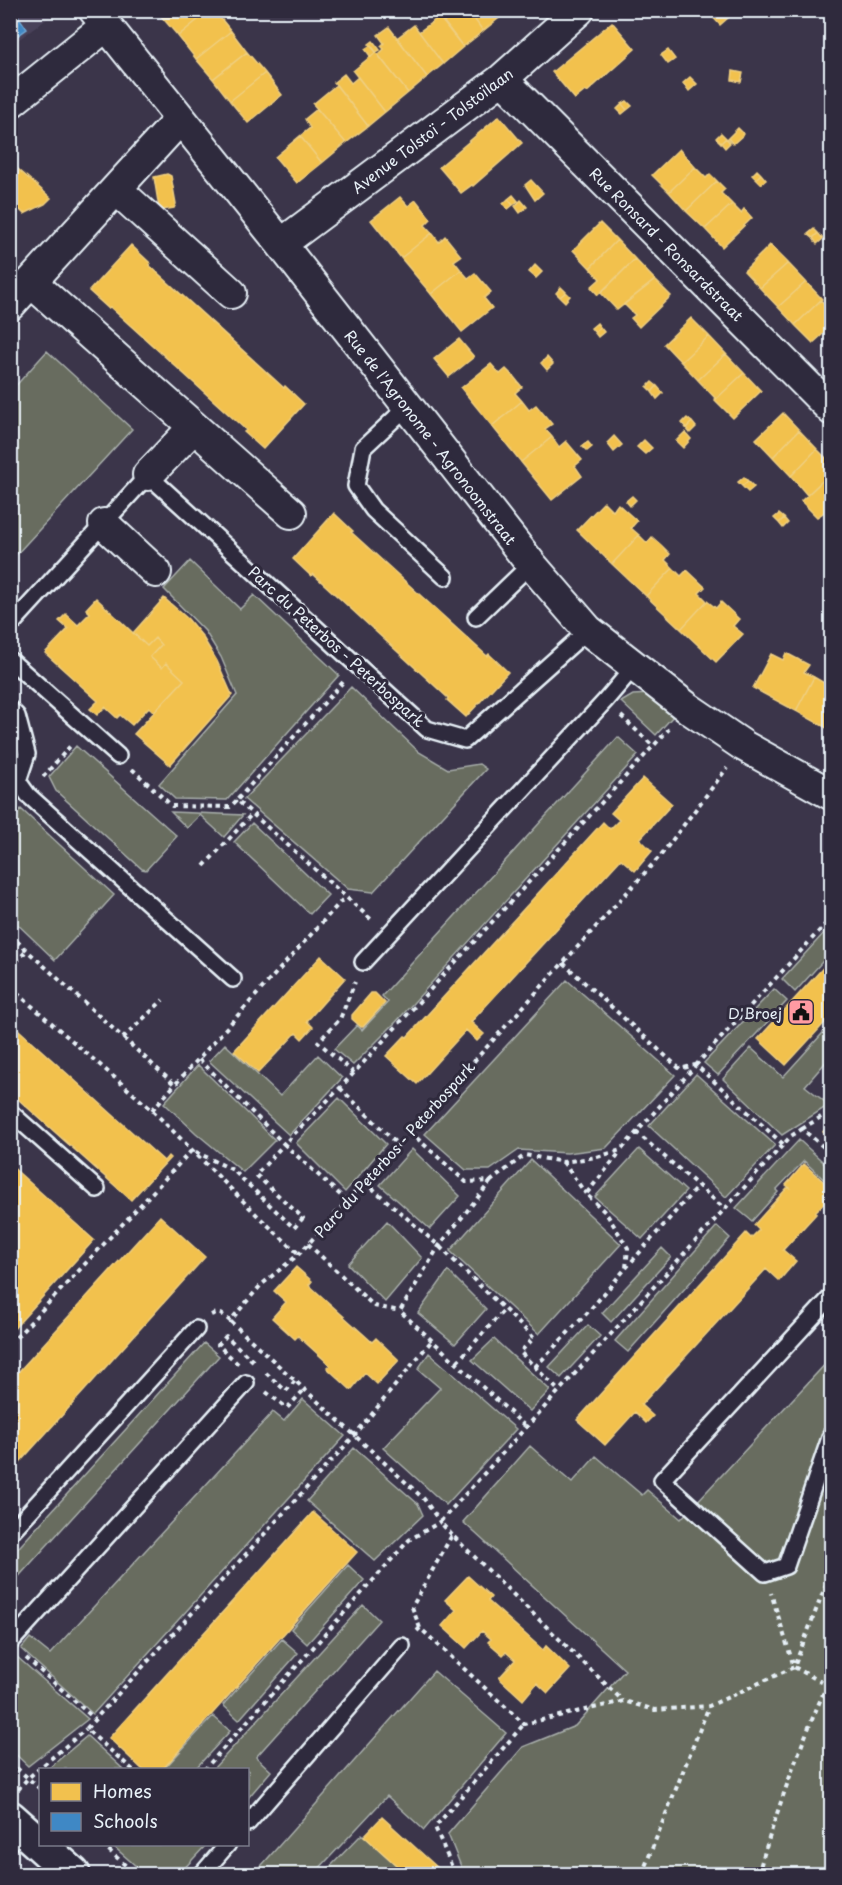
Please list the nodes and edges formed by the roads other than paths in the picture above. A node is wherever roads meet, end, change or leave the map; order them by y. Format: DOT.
graph roads {
  1 [pos="579,10"];
  2 [pos="100,18"];
  3 [pos="502,79"];
  4 [pos="10,104"];
  5 [pos="180,119"];
  6 [pos="116,189"];
  7 [pos="281,244"];
  8 [pos="31,282"];
  9 [pos="231,293"];
  10 [pos="10,305"];
  11 [pos="408,406"];
  12 [pos="831,410"];
  13 [pos="194,427"];
  14 [pos="148,475"];
  15 [pos="291,513"];
  16 [pos="104,524"];
  17 [pos="531,564"];
  18 [pos="156,572"];
  19 [pos="445,578"];
  20 [pos="476,617"];
  21 [pos="10,626"];
  22 [pos="588,630"];
  23 [pos="10,660"];
  24 [pos="633,667"];
  25 [pos="10,709"];
  26 [pos="118,756"];
  27 [pos="14,785"];
  28 [pos="831,795"];
  29 [pos="363,962"];
  30 [pos="233,979"];
  31 [pos="10,1112"];
  32 [pos="97,1190"];
  33 [pos="831,1296"];
  34 [pos="196,1329"];
  35 [pos="246,1383"];
  36 [pos="831,1432"];
  37 [pos="10,1533"];
  38 [pos="402,1646"];
  39 [pos="15,1647"];
  40 [pos="13,1805"];
  41 [pos="249,1822"];
  42 [pos="39,1835"];
  43 [pos="48,1846"];
  44 [pos="227,1846"];
  45 [pos="73,1875"];
  46 [pos="202,1875"];
  1 -- 3 [label="street, Avenue Tolstoï - Tolstoïlaan"];
  2 -- 4 [label="street"];
  2 -- 5 [label="street, Rue de l'Agronome - Agronoomstraat"];
  3 -- 7 [label="street, Avenue Tolstoï - Tolstoïlaan"];
  3 -- 12 [label="street, Rue Ronsard - Ronsardstraat"];
  5 -- 6 [label="street"];
  5 -- 7 [label="street, Rue de l'Agronome - Agronoomstraat"];
  6 -- 8 [label="street"];
  6 -- 9 [label="street"];
  7 -- 11 [label="street, Rue de l'Agronome - Agronoomstraat"];
  8 -- 10 [label="street"];
  8 -- 13 [label="street"];
  11 -- 17 [label="street, Rue de l'Agronome - Agronoomstraat"];
  11 -- 19 [label="lane"];
  13 -- 14 [label="street"];
  13 -- 15 [label="street"];
  14 -- 16 [label="lane"];
  14 -- 22 [label="lane, Parc du Peterbos - Peterbospark"];
  16 -- 18 [label="street"];
  16 -- 21 [label="lane"];
  17 -- 20 [label="lane"];
  17 -- 22 [label="street, Rue de l'Agronome - Agronoomstraat"];
  22 -- 24 [label="street, Rue de l'Agronome - Agronoomstraat"];
  23 -- 26 [label="lane"];
  24 -- 28 [label="street, Rue de l'Agronome - Agronoomstraat"];
  24 -- 29 [label="lane"];
  25 -- 27 [label="lane"];
  27 -- 30 [label="lane"];
  31 -- 32 [label="lane"];
  33 -- 36 [label="lane"];
  34 -- 37 [label="lane"];
  35 -- 39 [label="lane"];
  38 -- 41 [label="lane"];
  40 -- 42 [label="main road"];
  43 -- 45 [label="main road"];
  44 -- 46 [label="lane"];
}
